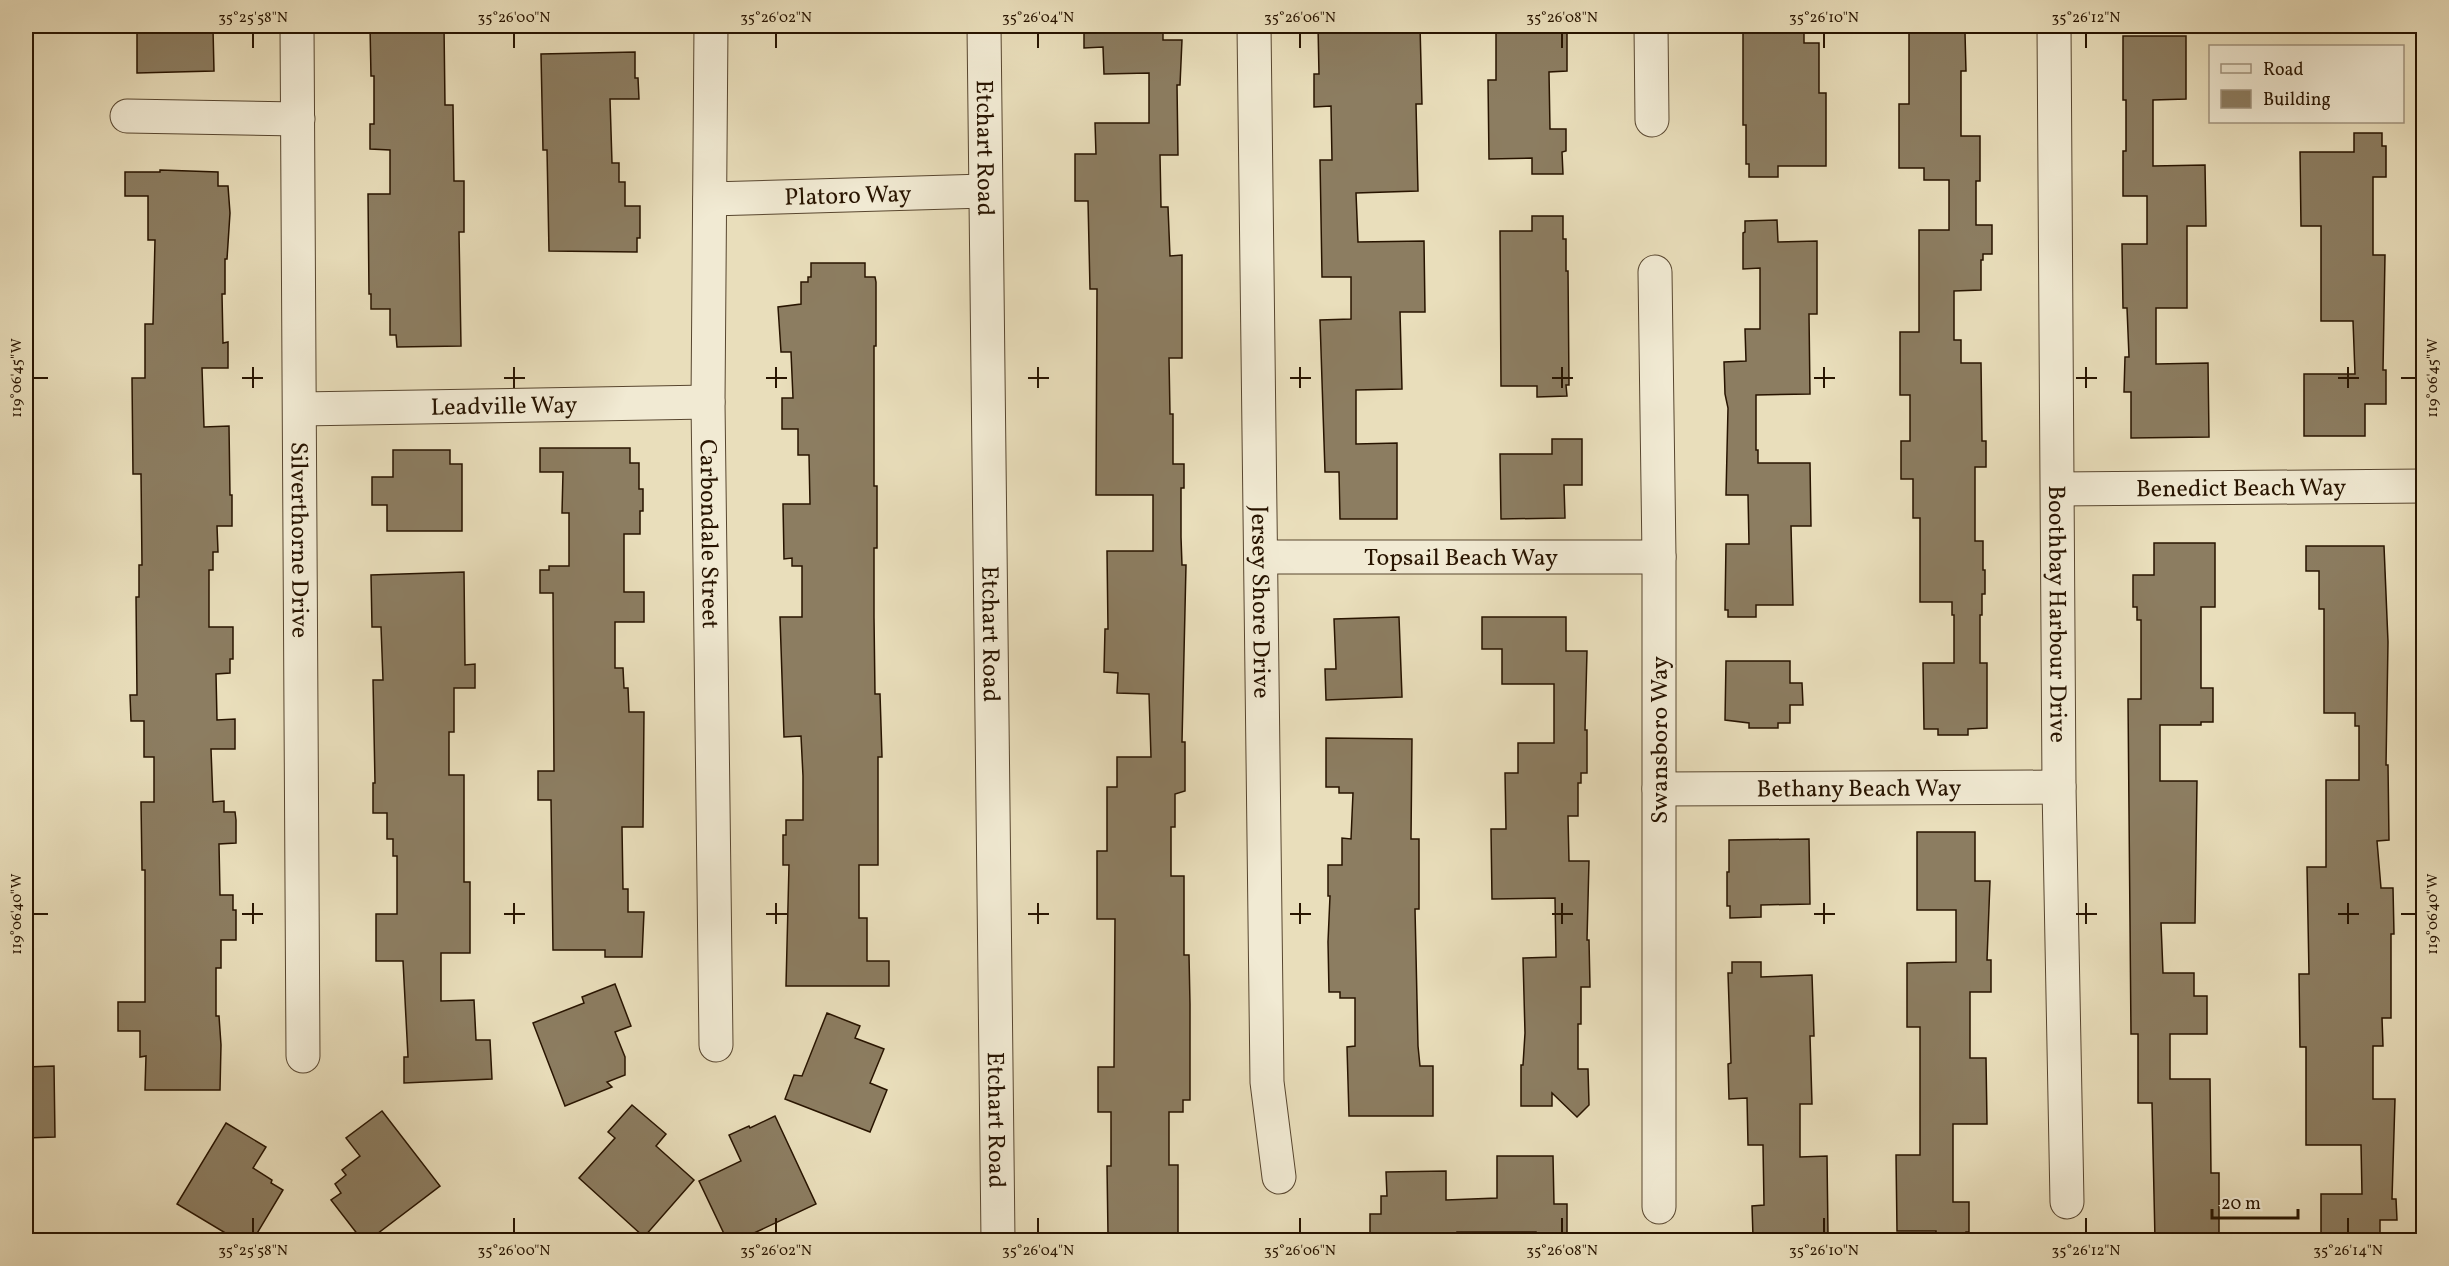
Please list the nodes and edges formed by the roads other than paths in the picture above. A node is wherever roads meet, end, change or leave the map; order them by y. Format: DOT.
graph roads {
  1 [pos="297,26"];
  2 [pos="711,26"];
  3 [pos="984,26"];
  4 [pos="1254,26"];
  5 [pos="1651,26"];
  6 [pos="2054,26"];
  7 [pos="127,117"];
  8 [pos="298,119"];
  9 [pos="1652,120"];
  10 [pos="985,191"];
  11 [pos="710,199"];
  12 [pos="1655,272"];
  13 [pos="708,402"];
  14 [pos="300,409"];
  15 [pos="2424,486"];
  16 [pos="2058,489"];
  17 [pos="1261,557"];
  18 [pos="1659,557"];
  19 [pos="2059,787"];
  20 [pos="1659,789"];
  21 [pos="716,1045"];
  22 [pos="303,1056"];
  23 [pos="1279,1177"];
  24 [pos="2067,1202"];
  25 [pos="1659,1207"];
  26 [pos="998,1240"];
  1 -- 8 [label="street, Silverthorne Drive"];
  2 -- 11 [label="street, Carbondale Street"];
  3 -- 10 [label="street, Etchart Road"];
  4 -- 17 [label="street, Jersey Shore Drive"];
  5 -- 9 [label="street"];
  6 -- 16 [label="street, Boothbay Harbour Drive"];
  7 -- 8 [label="street"];
  8 -- 14 [label="street, Silverthorne Drive"];
  10 -- 11 [label="street, Platoro Way"];
  10 -- 26 [label="street, Etchart Road"];
  11 -- 13 [label="street, Carbondale Street"];
  12 -- 18 [label="street, Swansboro Way"];
  13 -- 14 [label="street, Leadville Way"];
  13 -- 21 [label="street, Carbondale Street"];
  14 -- 22 [label="street, Silverthorne Drive"];
  15 -- 16 [label="street, Benedict Beach Way"];
  16 -- 19 [label="street, Boothbay Harbour Drive"];
  17 -- 18 [label="street, Topsail Beach Way"];
  17 -- 23 [label="street, Jersey Shore Drive"];
  18 -- 20 [label="street, Swansboro Way"];
  19 -- 20 [label="street, Bethany Beach Way"];
  19 -- 24 [label="street, Boothbay Harbour Drive"];
  20 -- 25 [label="street, Swansboro Way"];
}
